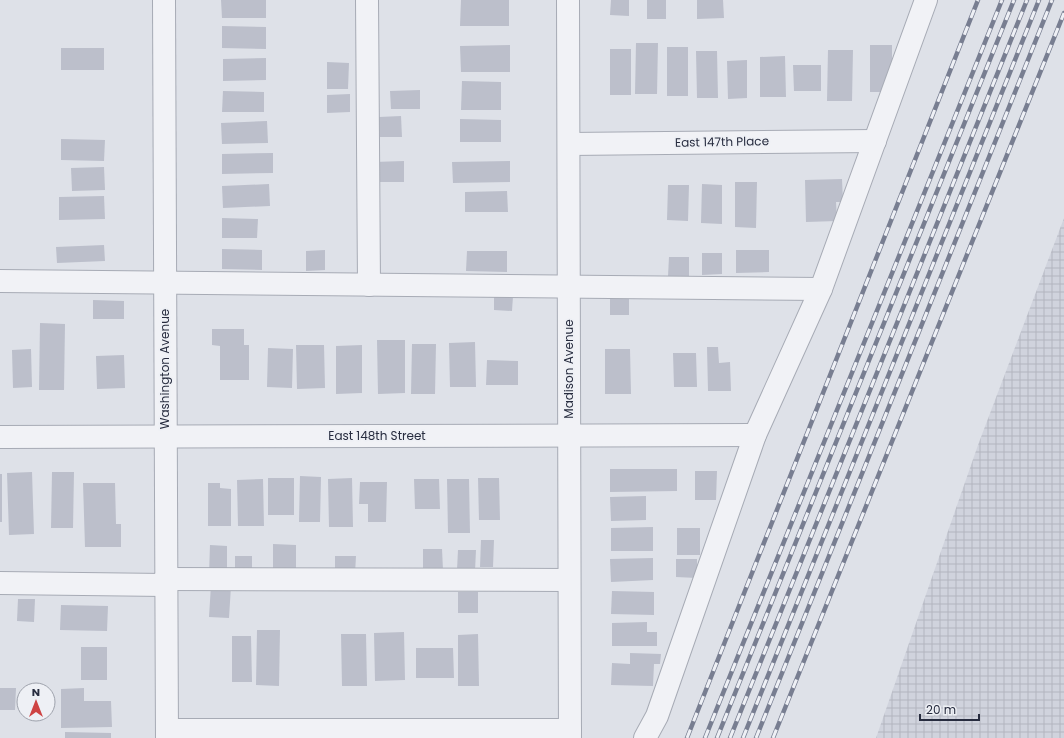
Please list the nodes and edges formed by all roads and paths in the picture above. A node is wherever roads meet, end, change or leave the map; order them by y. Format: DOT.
graph roads {
  1 [pos="164,0"];
  2 [pos="367,0"];
  3 [pos="568,0"];
  4 [pos="926,0"];
  5 [pos="875,141"];
  6 [pos="568,144"];
  7 [pos="0,281"];
  8 [pos="164,283"];
  9 [pos="369,285"];
  10 [pos="569,287"];
  11 [pos="821,289"];
  12 [pos="755,435"];
  13 [pos="165,436"];
  14 [pos="569,436"];
  15 [pos="0,437"];
  16 [pos="569,580"];
  17 [pos="165,582"];
  18 [pos="0,583"];
  19 [pos="167,734"];
  20 [pos="570,734"];
  21 [pos="645,738"];
  1 -- 8 [label="street, Washington Avenue"];
  2 -- 9 [label="street"];
  3 -- 6 [label="street, Madison Avenue"];
  4 -- 5 [label="street"];
  5 -- 6 [label="street, East 147th Place"];
  5 -- 11 [label="street"];
  6 -- 10 [label="street, Madison Avenue"];
  7 -- 8 [label="street"];
  8 -- 9 [label="street"];
  8 -- 13 [label="street, Washington Avenue"];
  9 -- 10 [label="street"];
  10 -- 11 [label="street"];
  10 -- 14 [label="street, Madison Avenue"];
  11 -- 12 [label="street"];
  12 -- 14 [label="street, East 148th Street"];
  12 -- 21 [label="street"];
  13 -- 14 [label="street, East 148th Street"];
  13 -- 15 [label="street, East 148th Street"];
  13 -- 17 [label="street, Washington Avenue"];
  14 -- 16 [label="street, Madison Avenue"];
  16 -- 17 [label="street"];
  16 -- 20 [label="street, Madison Avenue"];
  17 -- 18 [label="street"];
  17 -- 19 [label="street, Washington Avenue"];
  19 -- 20 [label="street"];
}
